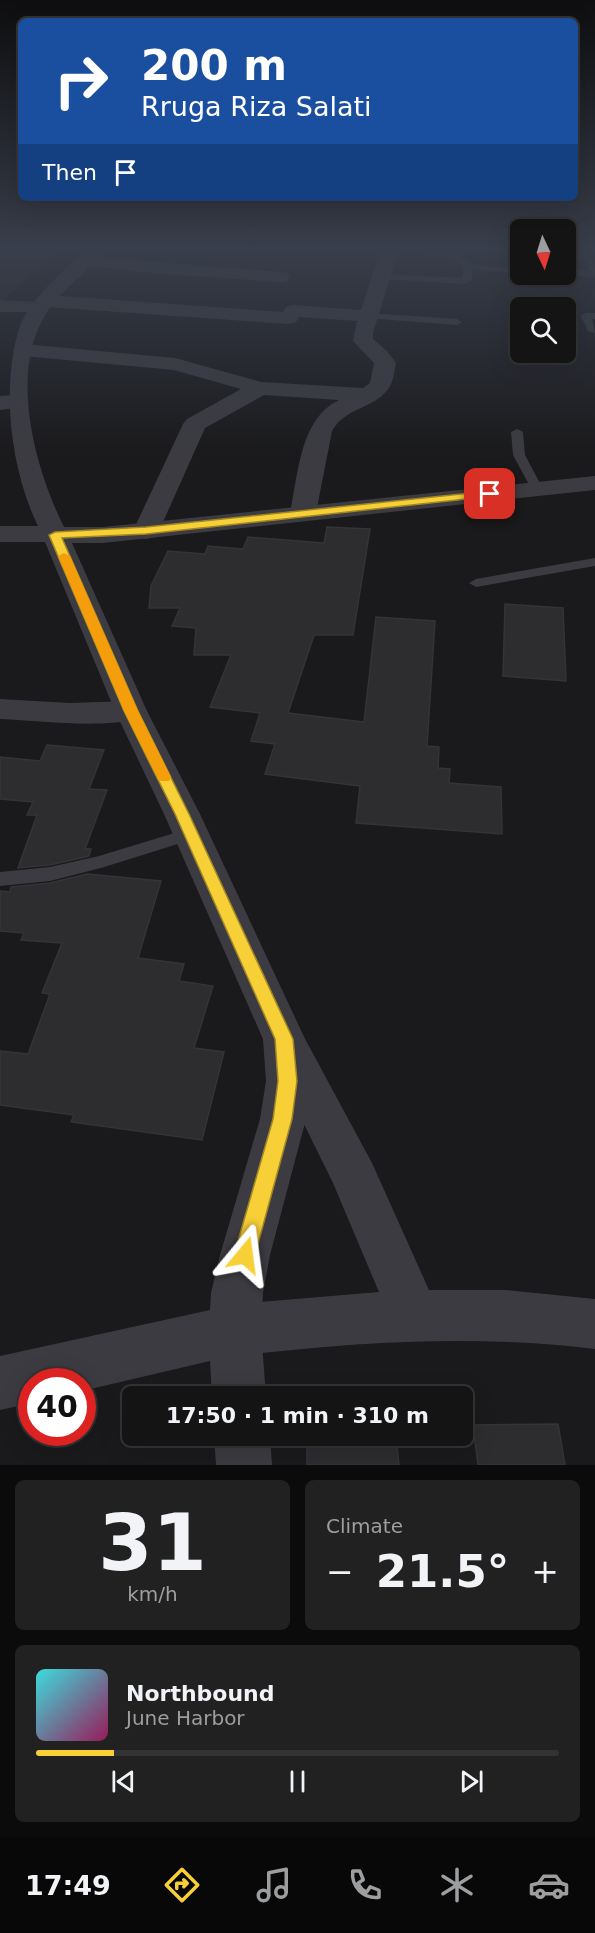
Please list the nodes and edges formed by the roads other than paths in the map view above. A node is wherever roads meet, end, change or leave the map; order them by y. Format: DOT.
graph roads {
  1 [pos="35,316"];
  2 [pos="259,316"];
  3 [pos="291,316"];
  4 [pos="368,316"];
  5 [pos="375,316"];
  6 [pos="586,316"];
  7 [pos="457,321"];
  8 [pos="595,330"];
  9 [pos="23,350"];
  10 [pos="260,388"];
  11 [pos="364,395"];
  12 [pos="8,403"];
  13 [pos="518,432"];
  14 [pos="595,483"];
  15 [pos="537,489"];
  16 [pos="303,513"];
  17 [pos="146,531"];
  18 [pos="0,534"];
  19 [pos="55,535"];
  20 [pos="595,562"];
  21 [pos="476,583"];
  22 [pos="0,709"];
  23 [pos="131,711"];
  24 [pos="191,834"];
  25 [pos="0,879"];
  26 [pos="284,1039"];
  27 [pos="415,1316"];
  28 [pos="595,1324"];
  29 [pos="235,1330"];
  30 [pos="0,1383"];
  31 [pos="238,1386"];
  32 [pos="243,1446"];
  33 [pos="244,1465"];
  1 -- 9 [label="street"];
  2 -- 3 [label="street"];
  4 -- 11 [label="street"];
  5 -- 7 [label="lane"];
  6 -- 8 [label="lane"];
  9 -- 10 [label="street"];
  9 -- 12 [label="street"];
  10 -- 11 [label="street"];
  10 -- 17 [label="street"];
  11 -- 16 [label="street"];
  12 -- 19 [label="street"];
  13 -- 15 [label="lane"];
  14 -- 15 [label="street"];
  15 -- 16 [label="street"];
  16 -- 17 [label="street"];
  17 -- 19 [label="street"];
  18 -- 19 [label="street"];
  19 -- 23 [label="street"];
  20 -- 21 [label="lane"];
  22 -- 23 [label="street"];
  23 -- 24 [label="street"];
  24 -- 25 [label="lane"];
  24 -- 26 [label="street"];
  26 -- 27 [label="street"];
  26 -- 29 [label="street"];
  27 -- 28 [label="street"];
  27 -- 29 [label="street"];
  29 -- 30 [label="street"];
  29 -- 31 [label="street"];
  32 -- 33 [label="street"];
}
